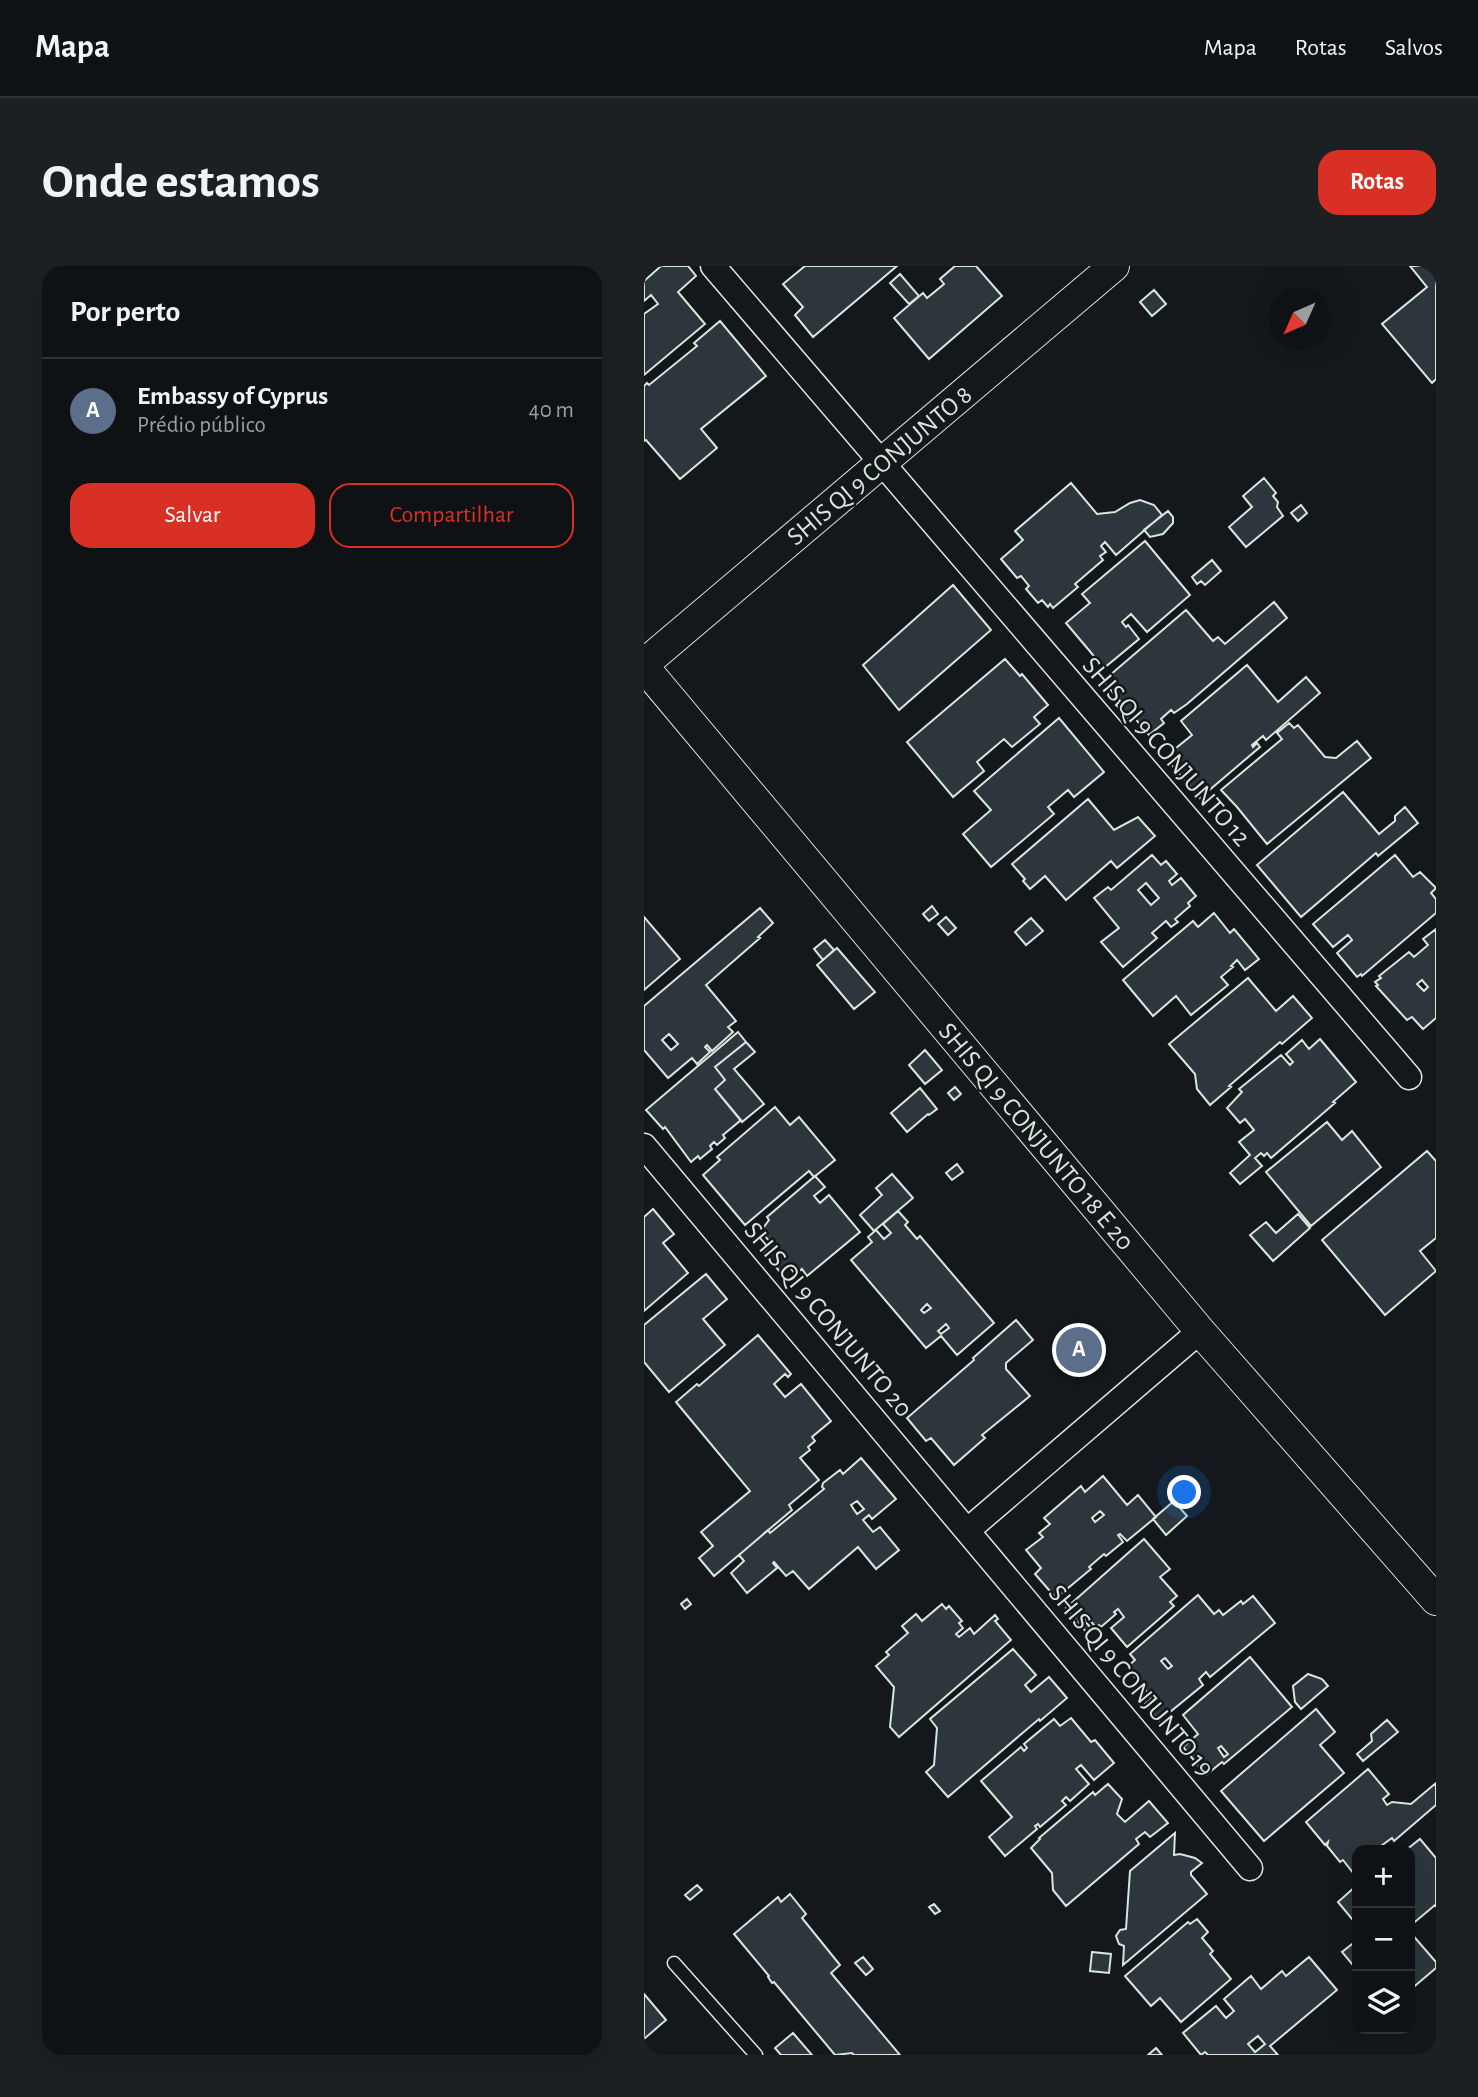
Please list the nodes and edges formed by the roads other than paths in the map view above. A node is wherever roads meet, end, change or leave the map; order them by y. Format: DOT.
graph roads {
  1 [pos="713,266"];
  2 [pos="1114,266"];
  3 [pos="881,463"];
  4 [pos="644,666"];
  5 [pos="1409,1077"];
  6 [pos="644,1146"];
  7 [pos="1200,1331"];
  8 [pos="968,1530"];
  9 [pos="1436,1600"];
  10 [pos="1250,1868"];
  11 [pos="674,1963"];
  12 [pos="756,2055"];
  1 -- 3 [label="street, SHIS QI 9 CONJUNTO 12"];
  2 -- 3 [label="street, SHIS QI 9 CONJUNTO 8"];
  3 -- 4 [label="street, SHIS QI 9 CONJUNTO 8"];
  3 -- 5 [label="street, SHIS QI 9 CONJUNTO 12"];
  4 -- 7 [label="street, SHIS QI 9 CONJUNTO 18 E 20"];
  6 -- 8 [label="street, SHIS QI 9 CONJUNTO 20"];
  7 -- 8 [label="street"];
  7 -- 9 [label="street, SHIS QI 9 CONJUNTO 18 E 20"];
  8 -- 10 [label="street, SHIS QI 9 CONJUNTO 19"];
  11 -- 12 [label="lane"];
}
